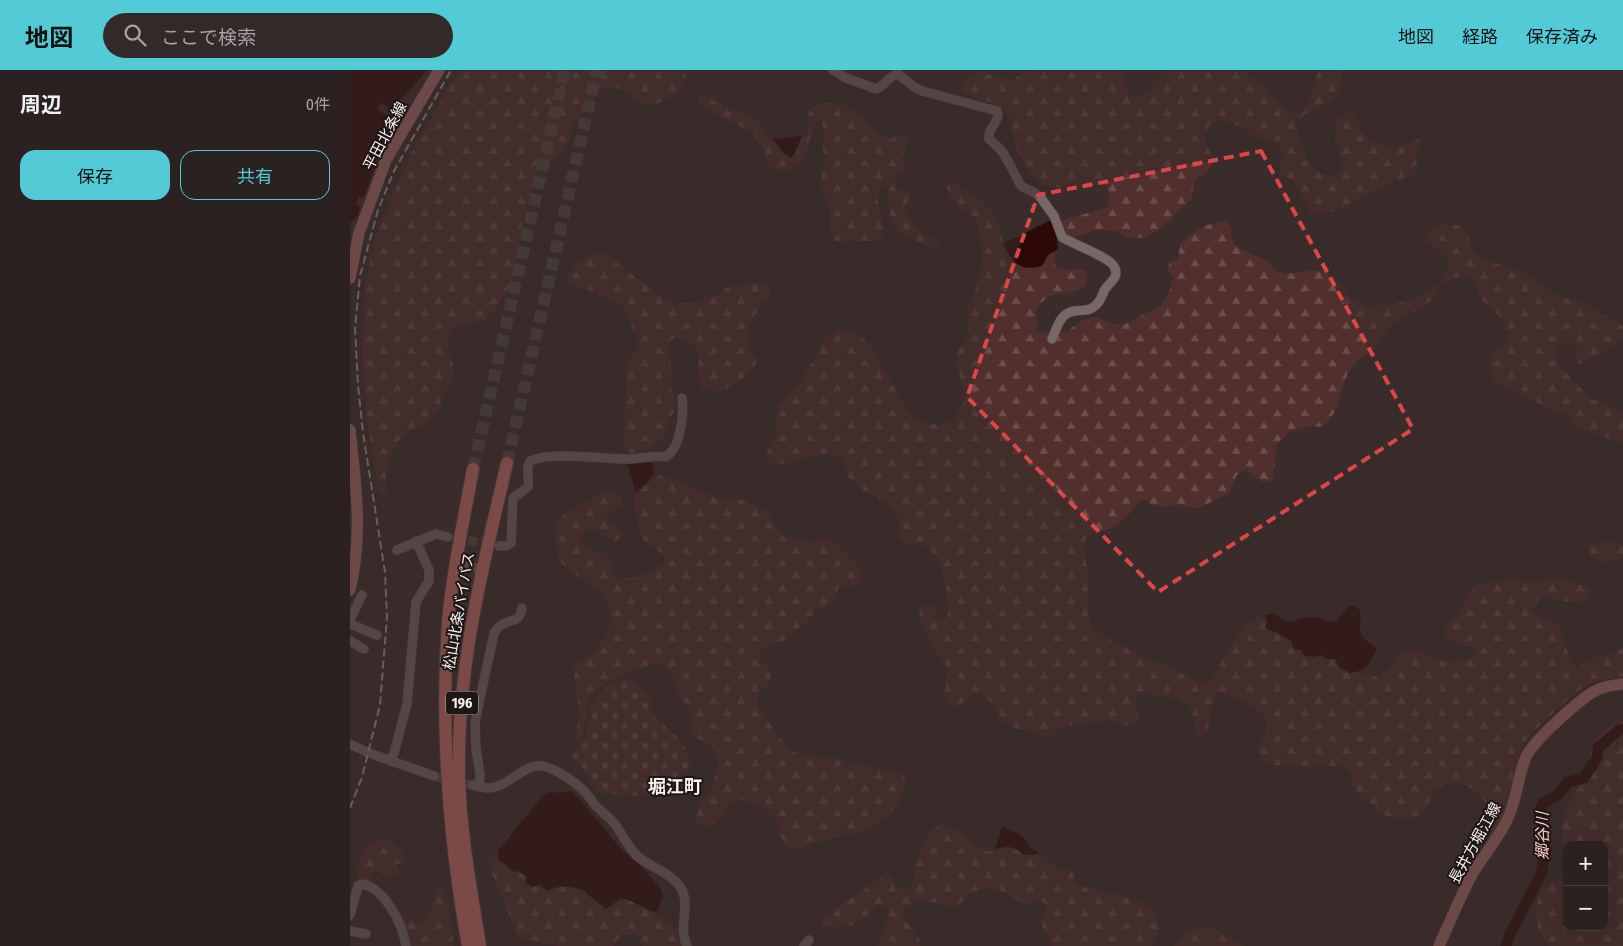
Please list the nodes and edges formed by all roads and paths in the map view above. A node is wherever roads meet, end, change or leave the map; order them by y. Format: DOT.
graph roads {
  1 [pos="439,70"];
  2 [pos="833,70"];
  3 [pos="350,278"];
  4 [pos="1052,339"];
  5 [pos="682,398"];
  6 [pos="350,430"];
  7 [pos="351,452"];
  8 [pos="507,463"];
  9 [pos="473,469"];
  10 [pos="353,481"];
  11 [pos="448,537"];
  12 [pos="416,541"];
  13 [pos="499,546"];
  14 [pos="397,550"];
  15 [pos="352,563"];
  16 [pos="456,565"];
  17 [pos="482,570"];
  18 [pos="350,590"];
  19 [pos="362,595"];
  20 [pos="522,608"];
  21 [pos="350,620"];
  22 [pos="350,624"];
  23 [pos="376,635"];
  24 [pos="350,641"];
  25 [pos="364,649"];
  26 [pos="1623,684"];
  27 [pos="351,748"];
  28 [pos="390,761"];
  29 [pos="434,776"];
  30 [pos="350,915"];
  31 [pos="350,931"];
  32 [pos="366,934"];
  33 [pos="406,946"];
  34 [pos="468,946"];
  35 [pos="480,946"];
  36 [pos="687,946"];
  37 [pos="1440,946"];
  1 -- 3 [label="main road, 平田北条線"];
  2 -- 4 [label="street"];
  5 -- 13 [label="street"];
  6 -- 7 [label="main road"];
  7 -- 10 [label="main road"];
  8 -- 17 [label="highway, 松山北条バイパス / 196"];
  9 -- 16 [label="highway, 松山北条バイパス / 196"];
  10 -- 15 [label="main road"];
  11 -- 12 [label="street"];
  12 -- 14 [label="street"];
  12 -- 28 [label="street"];
  15 -- 18 [label="main road"];
  16 -- 17 [label="street"];
  16 -- 34 [label="highway, 松山北条バイパス / 196"];
  17 -- 35 [label="highway, 松山北条バイパス / 196"];
  19 -- 21 [label="street"];
  20 -- 36 [label="street"];
  22 -- 23 [label="street"];
  24 -- 25 [label="street"];
  26 -- 37 [label="main road, 長井方堀江線"];
  27 -- 28 [label="street"];
  28 -- 29 [label="street"];
  30 -- 33 [label="street"];
  31 -- 32 [label="street"];
}
